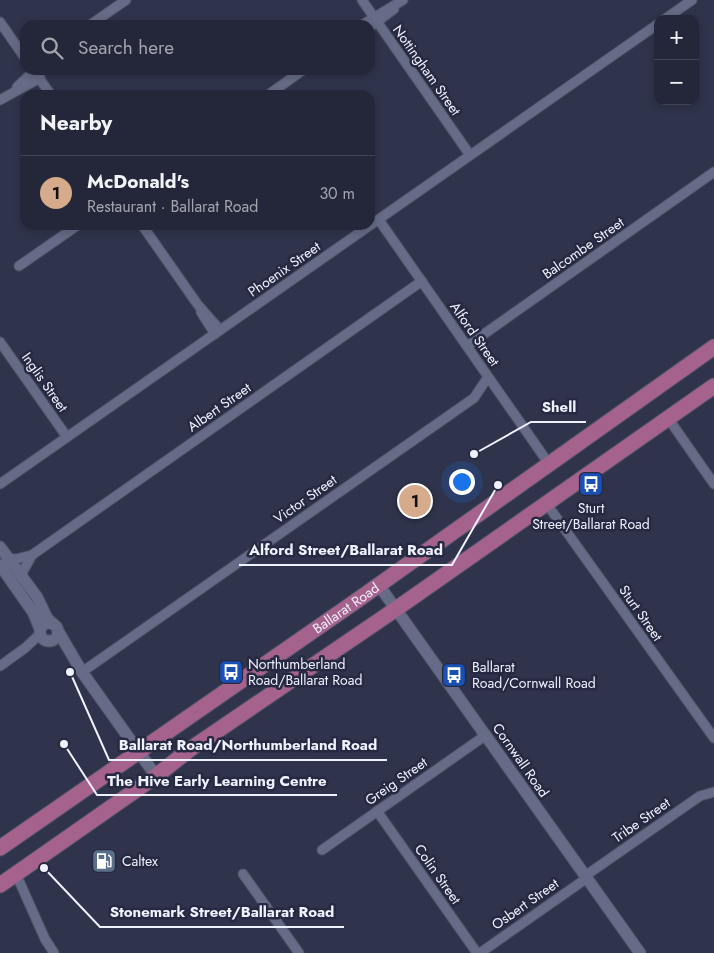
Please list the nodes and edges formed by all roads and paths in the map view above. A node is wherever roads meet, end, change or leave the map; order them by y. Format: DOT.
graph roads {
  1 [pos="126,0"];
  2 [pos="362,0"];
  3 [pos="403,0"];
  4 [pos="692,0"];
  5 [pos="671,15"];
  6 [pos="97,20"];
  7 [pos="372,20"];
  8 [pos="375,21"];
  9 [pos="0,22"];
  10 [pos="375,25"];
  11 [pos="654,27"];
  12 [pos="20,51"];
  13 [pos="32,75"];
  14 [pos="38,75"];
  15 [pos="296,75"];
  16 [pos="48,90"];
  17 [pos="275,90"];
  18 [pos="0,100"];
  19 [pos="470,155"];
  20 [pos="714,172"];
  21 [pos="379,220"];
  22 [pos="375,223"];
  23 [pos="71,230"];
  24 [pos="146,230"];
  25 [pos="365,230"];
  26 [pos="19,266"];
  27 [pos="422,282"];
  28 [pos="217,332"];
  29 [pos="0,342"];
  30 [pos="467,346"];
  31 [pos="714,347"];
  32 [pos="488,377"];
  33 [pos="714,386"];
  34 [pos="668,418"];
  35 [pos="67,437"];
  36 [pos="549,464"];
  37 [pos="0,484"];
  38 [pos="714,484"];
  39 [pos="546,503"];
  40 [pos="0,547"];
  41 [pos="32,555"];
  42 [pos="4,561"];
  43 [pos="21,575"];
  44 [pos="378,584"];
  45 [pos="396,609"];
  46 [pos="56,627"];
  47 [pos="42,636"];
  48 [pos="0,666"];
  49 [pos="82,672"];
  50 [pos="486,736"];
  51 [pos="714,738"];
  52 [pos="139,752"];
  53 [pos="156,776"];
  54 [pos="714,792"];
  55 [pos="377,811"];
  56 [pos="0,848"];
  57 [pos="322,850"];
  58 [pos="16,874"];
  59 [pos="243,874"];
  60 [pos="586,877"];
  61 [pos="0,885"];
  62 [pos="54,953"];
  63 [pos="299,953"];
  64 [pos="479,953"];
  65 [pos="640,953"];
  1 -- 6 [label="street"];
  2 -- 7 [label="street, Nottingham Street"];
  3 -- 8 [label="street"];
  4 -- 5 [label="street"];
  9 -- 12 [label="street"];
  10 -- 19 [label="street, Nottingham Street"];
  11 -- 19 [label="street, Phoenix Street"];
  13 -- 18 [label="street"];
  14 -- 16 [label="street"];
  15 -- 17 [label="street"];
  19 -- 21 [label="street, Phoenix Street"];
  20 -- 30 [label="street, Balcombe Street"];
  21 -- 22 [label="street, Phoenix Street"];
  21 -- 27 [label="street, Alford Street"];
  23 -- 26 [label="street"];
  24 -- 28 [label="street"];
  25 -- 28 [label="street, Phoenix Street"];
  27 -- 30 [label="street, Alford Street"];
  27 -- 41 [label="street, Albert Street"];
  28 -- 35 [label="street, Phoenix Street"];
  29 -- 35 [label="street, Inglis Street"];
  30 -- 32 [label="street, Alford Street"];
  31 -- 36 [label="highway, Ballarat Road"];
  32 -- 36 [label="street, Alford Street"];
  32 -- 49 [label="street, Victor Street"];
  33 -- 34 [label="highway"];
  34 -- 38 [label="street"];
  34 -- 39 [label="highway"];
  35 -- 37 [label="street, Phoenix Street"];
  36 -- 44 [label="highway, Ballarat Road"];
  39 -- 45 [label="highway"];
  39 -- 51 [label="street, Sturt Street"];
  40 -- 42 [label="street"];
  41 -- 42 [label="street, Albert Street"];
  41 -- 43 [label="street, Albert Street"];
  42 -- 43 [label="street"];
  42 -- 47 [label="street"];
  43 -- 46 [label="street"];
  44 -- 45 [label="street, Cornwall Road"];
  44 -- 52 [label="highway, Ballarat Road"];
  45 -- 50 [label="street, Cornwall Road"];
  45 -- 53 [label="highway"];
  46 -- 47 [label="street"];
  46 -- 47 [label="street"];
  46 -- 49 [label="street"];
  47 -- 48 [label="street"];
  47 -- 49 [label="street"];
  49 -- 52 [label="street"];
  50 -- 55 [label="street, Greig Street"];
  50 -- 60 [label="street, Cornwall Road"];
  52 -- 53 [label="street"];
  52 -- 56 [label="highway, Ballarat Road"];
  53 -- 58 [label="highway"];
  54 -- 60 [label="street, Tribe Street"];
  55 -- 57 [label="street, Greig Street"];
  55 -- 64 [label="street, Colin Street"];
  58 -- 61 [label="highway"];
  58 -- 62 [label="street"];
  59 -- 63 [label="street"];
  60 -- 64 [label="street, Osbert Street"];
  60 -- 65 [label="street, Cornwall Road"];
}
